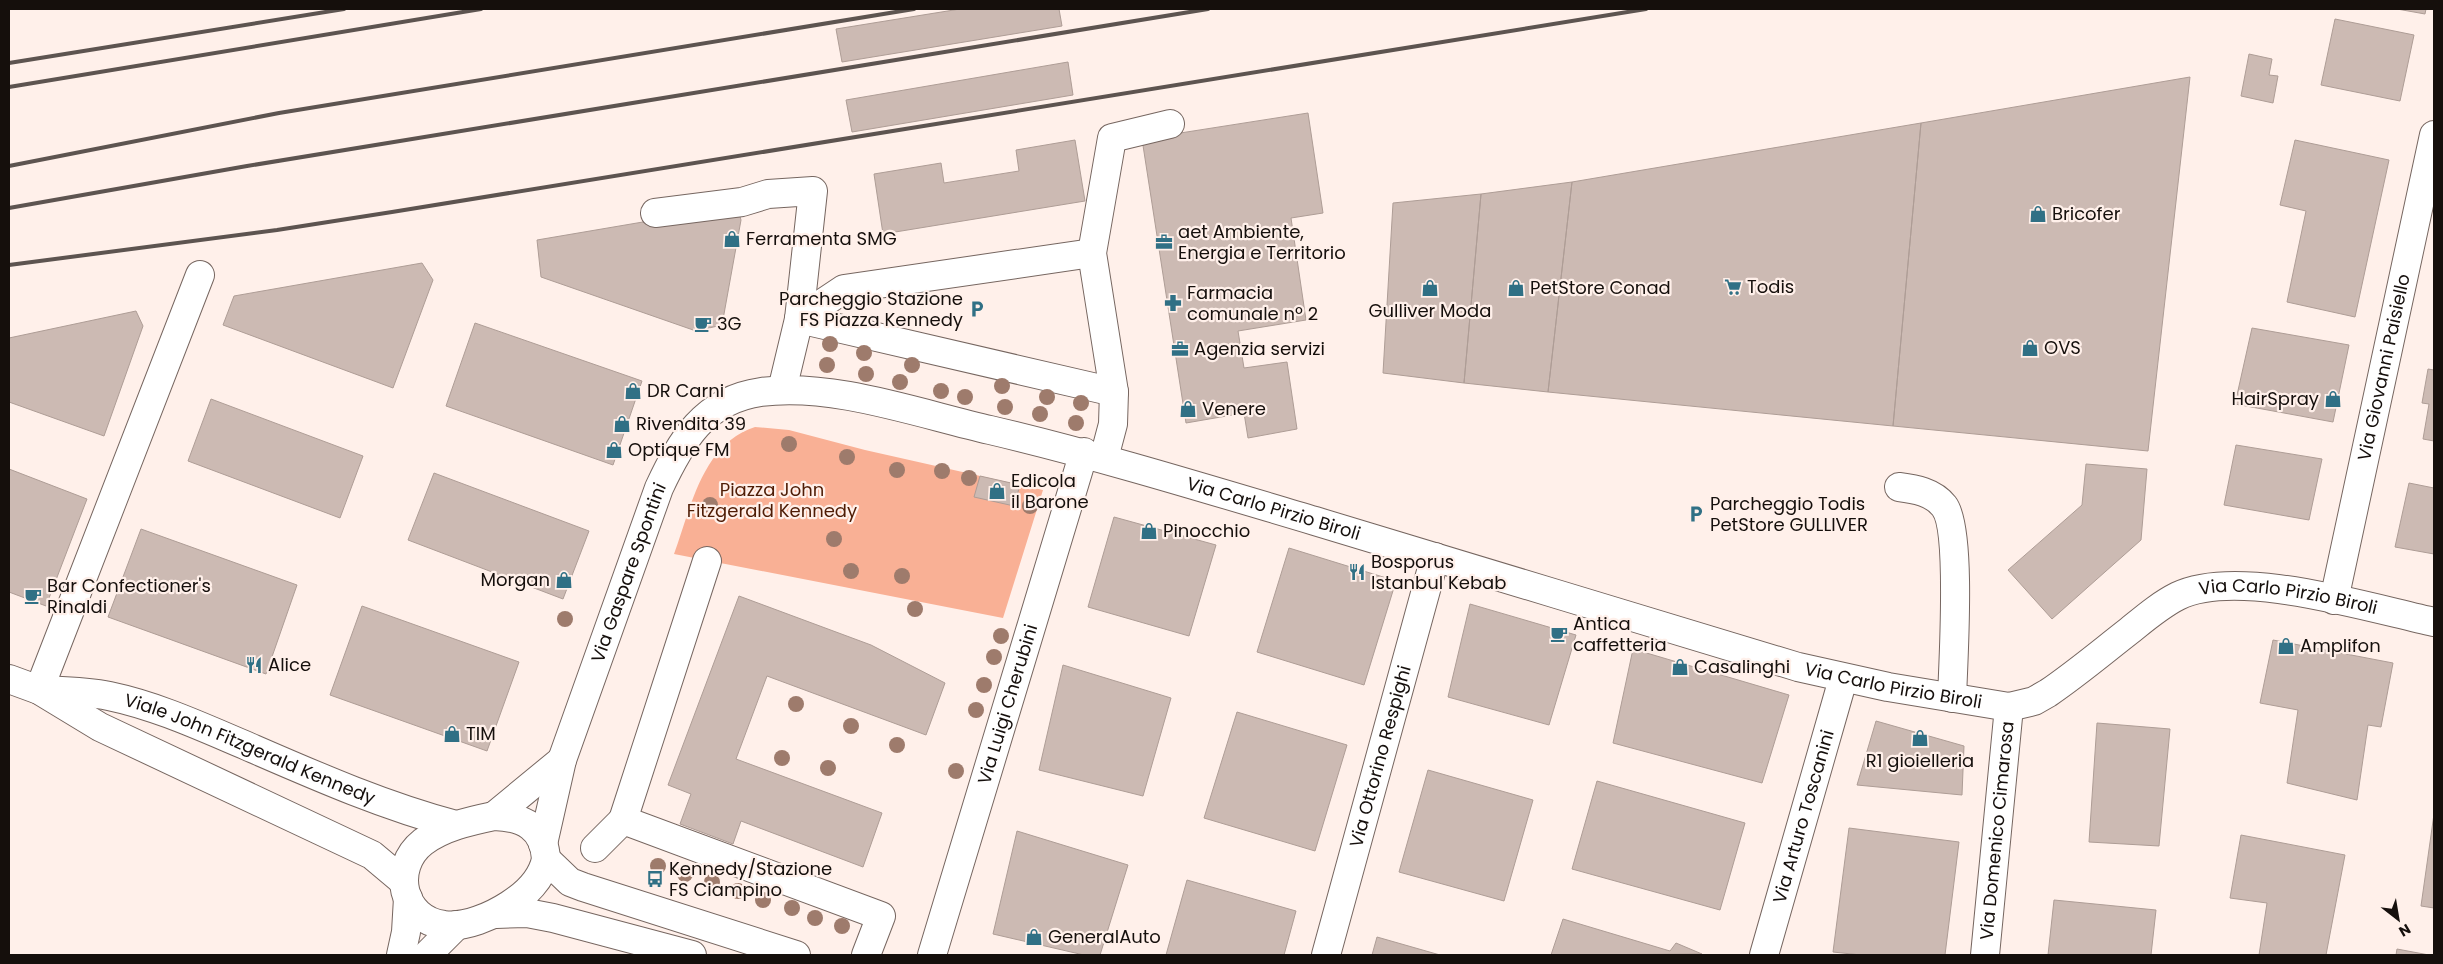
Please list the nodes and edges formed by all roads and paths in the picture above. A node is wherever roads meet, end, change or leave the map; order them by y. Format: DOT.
graph roads {
  1 [pos="1170,124"];
  2 [pos="2434,135"];
  3 [pos="655,213"];
  4 [pos="1092,253"];
  5 [pos="200,274"];
  6 [pos="799,319"];
  7 [pos="782,390"];
  8 [pos="1114,392"];
  9 [pos="1094,455"];
  10 [pos="1899,487"];
  11 [pos="1435,557"];
  12 [pos="707,560"];
  13 [pos="2334,600"];
  14 [pos="2434,622"];
  15 [pos="9,679"];
  16 [pos="1843,679"];
  17 [pos="39,690"];
  18 [pos="1952,698"];
  19 [pos="2009,707"];
  20 [pos="562,760"];
  21 [pos="494,816"];
  22 [pos="623,820"];
  23 [pos="456,825"];
  24 [pos="595,848"];
  25 [pos="545,851"];
  26 [pos="405,890"];
  27 [pos="496,914"];
  28 [pos="457,925"];
  29 [pos="697,925"];
  30 [pos="687,954"];
  31 [pos="401,955"];
  32 [pos="427,955"];
  33 [pos="796,955"];
  34 [pos="866,955"];
  35 [pos="932,955"];
  36 [pos="1326,955"];
  37 [pos="1764,955"];
  38 [pos="1985,955"];
  1 -- 4 [label="street"];
  2 -- 13 [label="street, Via Giovanni Paisiello"];
  3 -- 6 [label="street"];
  4 -- 6 [label="street"];
  4 -- 8 [label="street"];
  5 -- 17 [label="street"];
  6 -- 7 [label="street"];
  6 -- 8 [label="street"];
  7 -- 9 [label="street"];
  7 -- 20 [label="street, Via Gaspare Spontini"];
  8 -- 9 [label="street"];
  9 -- 11 [label="street, Via Carlo Pirzio Biroli"];
  9 -- 35 [label="street, Via Luigi Cherubini"];
  10 -- 18 [label="street"];
  11 -- 16 [label="street, Via Carlo Pirzio Biroli"];
  11 -- 36 [label="street, Via Ottorino Respighi"];
  12 -- 22 [label="street"];
  13 -- 14 [label="street, Via Carlo Pirzio Biroli"];
  13 -- 19 [label="street, Via Carlo Pirzio Biroli"];
  15 -- 17 [label="street, Viale John Fitzgerald Kennedy"];
  16 -- 18 [label="street, Via Carlo Pirzio Biroli"];
  16 -- 37 [label="street, Via Arturo Toscanini"];
  17 -- 23 [label="street, Viale John Fitzgerald Kennedy"];
  17 -- 26 [label="street, Viale John Fitzgerald Kennedy"];
  18 -- 19 [label="street, Via Carlo Pirzio Biroli"];
  19 -- 38 [label="street, Via Domenico Cimarosa"];
  20 -- 21 [label="street"];
  20 -- 25 [label="street, Via Gaspare Spontini"];
  21 -- 23 [label="street"];
  21 -- 25 [label="street"];
  22 -- 24 [label="street"];
  22 -- 34 [label="street"];
  23 -- 26 [label="street"];
  25 -- 27 [label="street"];
  25 -- 29 [label="street"];
  26 -- 28 [label="street"];
  26 -- 31 [label="street"];
  27 -- 28 [label="street"];
  27 -- 30 [label="street"];
  28 -- 32 [label="street"];
  29 -- 30 [label="street"];
  29 -- 33 [label="street"];
}
